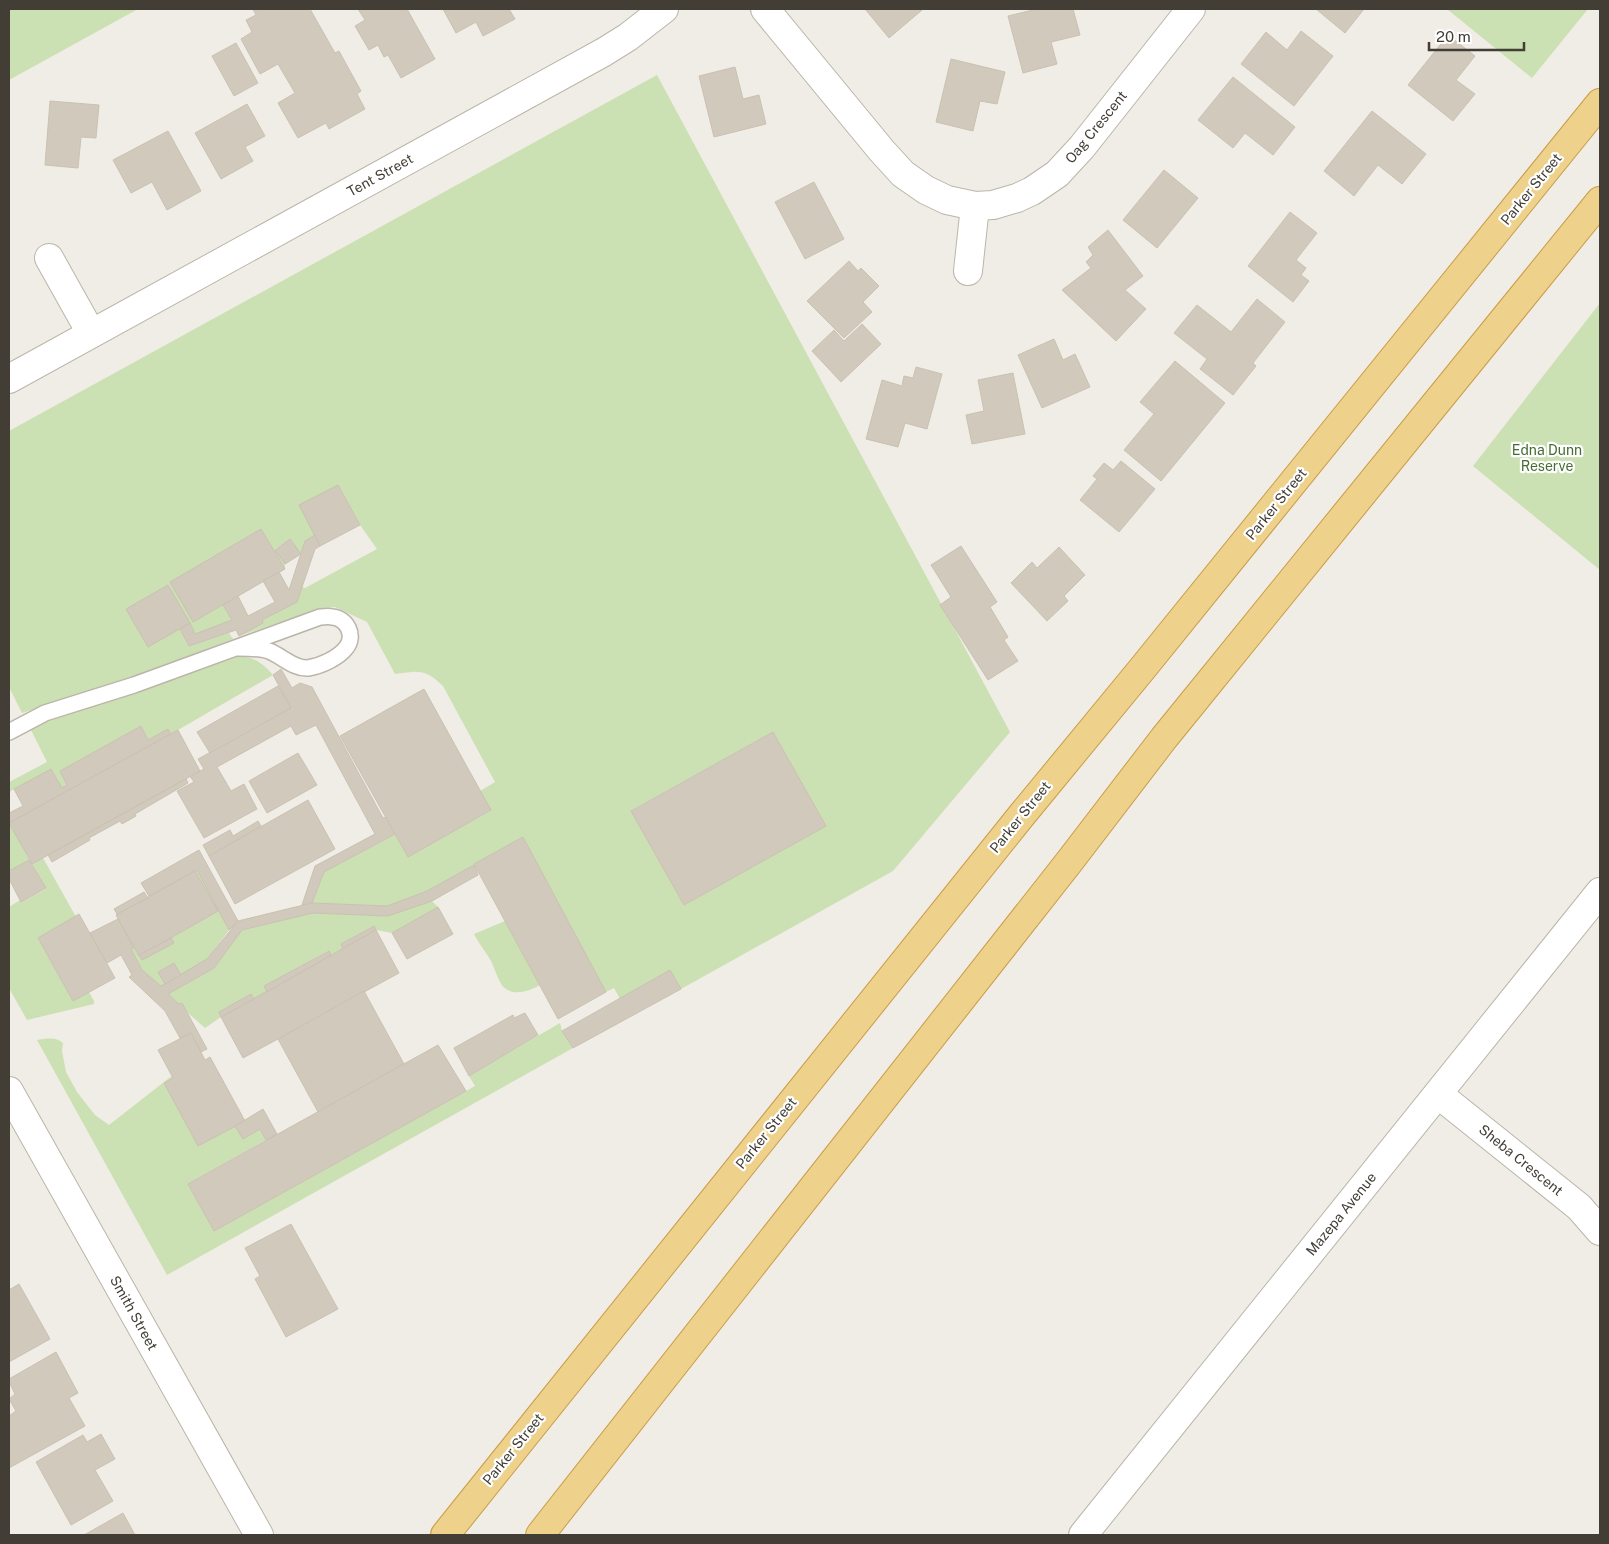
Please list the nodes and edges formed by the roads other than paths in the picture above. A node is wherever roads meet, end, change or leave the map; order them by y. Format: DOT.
graph roads {
  1 [pos="664,9"];
  2 [pos="765,9"];
  3 [pos="1191,9"];
  4 [pos="1600,103"];
  5 [pos="1600,201"];
  6 [pos="974,206"];
  7 [pos="49,258"];
  8 [pos="968,271"];
  9 [pos="91,334"];
  10 [pos="9,379"];
  11 [pos="238,648"];
  12 [pos="9,732"];
  13 [pos="1600,892"];
  14 [pos="9,1091"];
  15 [pos="1438,1094"];
  16 [pos="1600,1231"];
  17 [pos="259,1535"];
  18 [pos="445,1535"];
  19 [pos="540,1535"];
  20 [pos="1083,1535"];
  1 -- 9 [label="street, Tent Street"];
  2 -- 6 [label="street, Oag Crescent"];
  3 -- 6 [label="street, Oag Crescent"];
  4 -- 18 [label="highway, Parker Street"];
  5 -- 19 [label="highway"];
  6 -- 8 [label="street"];
  7 -- 9 [label="street"];
  9 -- 10 [label="street, Tent Street"];
  11 -- 11 [label="lane"];
  11 -- 12 [label="lane"];
  13 -- 15 [label="street, Mazepa Avenue"];
  14 -- 17 [label="street, Smith Street"];
  15 -- 16 [label="street, Sheba Crescent"];
  15 -- 20 [label="street, Mazepa Avenue"];
}
